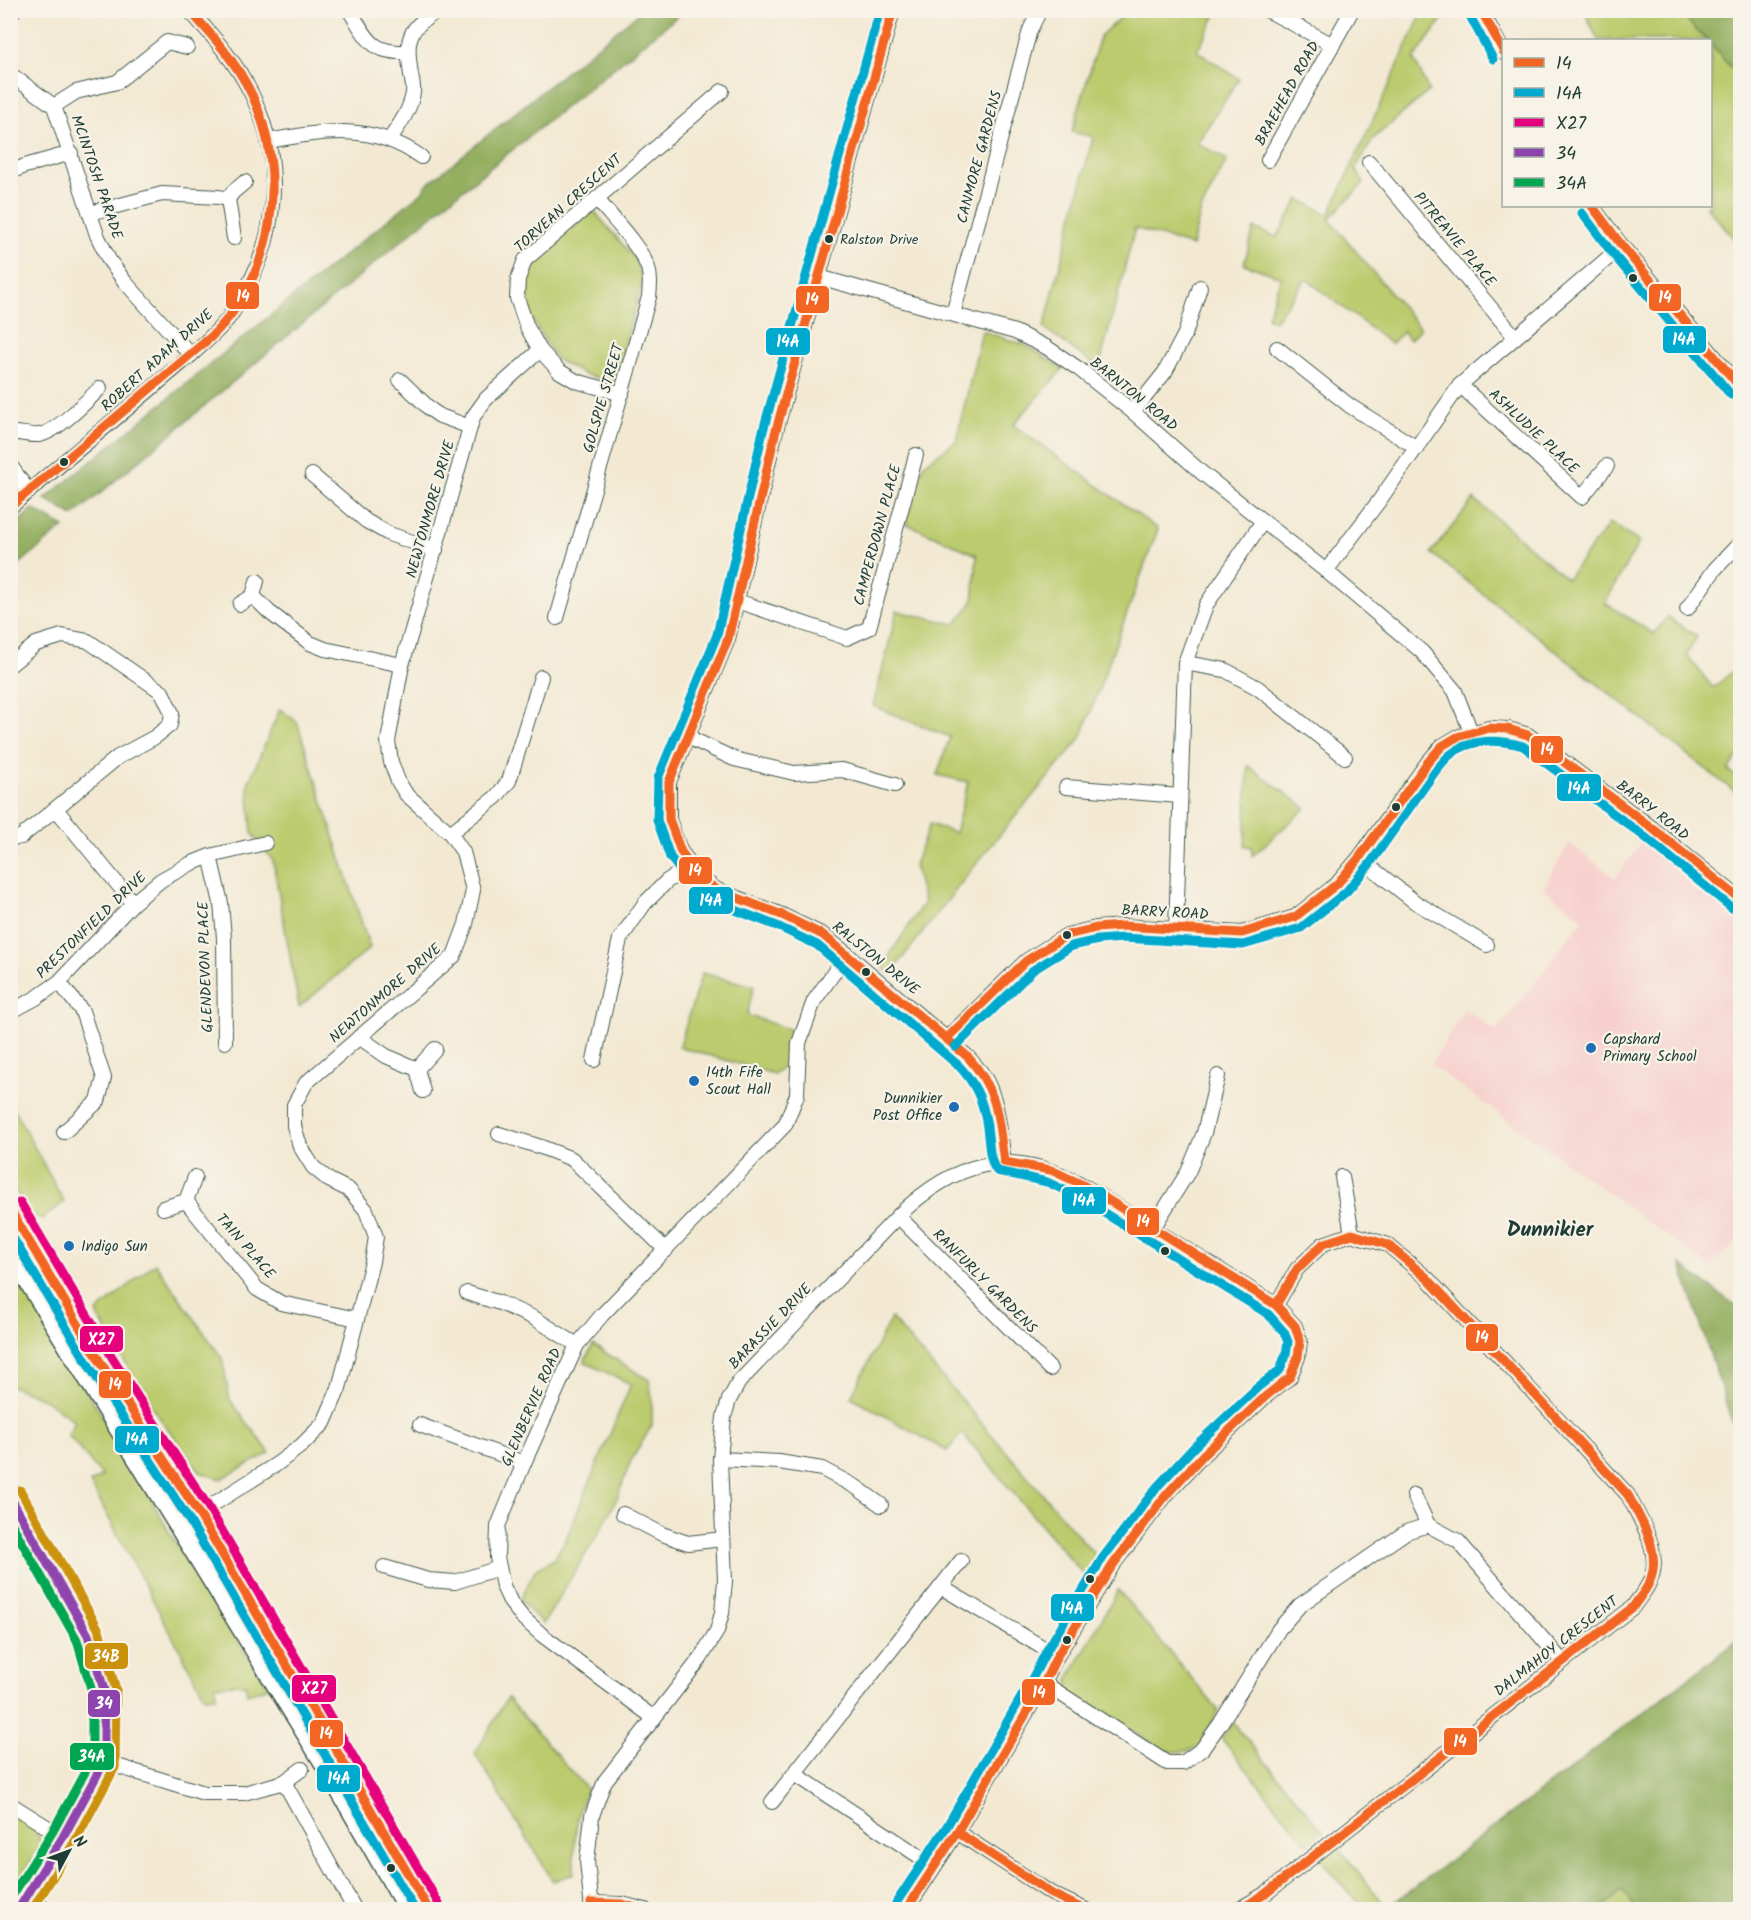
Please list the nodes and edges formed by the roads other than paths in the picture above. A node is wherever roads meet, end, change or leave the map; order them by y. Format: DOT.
graph roads {
  1 [pos="14,10"];
  2 [pos="189,10"];
  3 [pos="349,10"];
  4 [pos="440,10"];
  5 [pos="893,10"];
  6 [pos="1040,10"];
  7 [pos="1267,10"];
  8 [pos="1352,10"];
  9 [pos="1482,10"];
  10 [pos="10,14"];
  11 [pos="1333,45"];
  12 [pos="187,47"];
  13 [pos="1502,51"];
  14 [pos="408,52"];
  15 [pos="10,74"];
  16 [pos="722,91"];
  17 [pos="54,106"];
  18 [pos="390,139"];
  19 [pos="268,141"];
  20 [pos="71,153"];
  21 [pos="421,157"];
  22 [pos="1268,160"];
  23 [pos="1369,162"];
  24 [pos="10,172"];
  25 [pos="245,182"];
  26 [pos="228,199"];
  27 [pos="597,199"];
  28 [pos="1593,207"];
  29 [pos="90,213"];
  30 [pos="234,238"];
  31 [pos="1622,246"];
  32 [pos="819,277"];
  33 [pos="1200,287"];
  34 [pos="953,314"];
  35 [pos="1515,337"];
  36 [pos="1277,348"];
  37 [pos="540,350"];
  38 [pos="191,355"];
  39 [pos="400,380"];
  40 [pos="1460,385"];
  41 [pos="1740,387"];
  42 [pos="100,388"];
  43 [pos="622,394"];
  44 [pos="1133,412"];
  45 [pos="470,428"];
  46 [pos="10,433"];
  47 [pos="1417,448"];
  48 [pos="916,455"];
  49 [pos="10,465"];
  50 [pos="1607,466"];
  51 [pos="312,475"];
  52 [pos="29,492"];
  53 [pos="10,507"];
  54 [pos="1263,521"];
  55 [pos="1740,543"];
  56 [pos="436,550"];
  57 [pos="1326,571"];
  58 [pos="257,580"];
  59 [pos="253,596"];
  60 [pos="737,601"];
  61 [pos="240,604"];
  62 [pos="1687,609"];
  63 [pos="557,618"];
  64 [pos="1185,663"];
  65 [pos="10,665"];
  66 [pos="402,665"];
  67 [pos="541,677"];
  68 [pos="1471,732"];
  69 [pos="686,736"];
  70 [pos="1345,757"];
  71 [pos="895,785"];
  72 [pos="1066,786"];
  73 [pos="1180,796"];
  74 [pos="56,809"];
  75 [pos="450,833"];
  76 [pos="10,839"];
  77 [pos="265,843"];
  78 [pos="210,856"];
  79 [pos="1359,858"];
  80 [pos="691,866"];
  81 [pos="1739,894"];
  82 [pos="134,903"];
  83 [pos="1176,929"];
  84 [pos="1487,945"];
  85 [pos="847,954"];
  86 [pos="59,982"];
  87 [pos="10,1012"];
  88 [pos="359,1037"];
  89 [pos="947,1038"];
  90 [pos="225,1042"];
  91 [pos="435,1049"];
  92 [pos="594,1060"];
  93 [pos="417,1069"];
  94 [pos="1218,1077"];
  95 [pos="423,1091"];
  96 [pos="64,1132"];
  97 [pos="499,1134"];
  98 [pos="1004,1162"];
  99 [pos="195,1177"];
  100 [pos="1342,1177"];
  101 [pos="186,1201"];
  102 [pos="10,1208"];
  103 [pos="163,1208"];
  104 [pos="898,1216"];
  105 [pos="1153,1227"];
  106 [pos="1352,1234"];
  107 [pos="666,1250"];
  108 [pos="10,1252"];
  109 [pos="468,1293"];
  110 [pos="1276,1305"];
  111 [pos="357,1319"];
  112 [pos="577,1345"];
  113 [pos="1050,1369"];
  114 [pos="420,1425"];
  115 [pos="720,1459"];
  116 [pos="524,1463"];
  117 [pos="1414,1495"];
  118 [pos="10,1496"];
  119 [pos="881,1505"];
  120 [pos="199,1514"];
  121 [pos="623,1514"];
  122 [pos="1428,1525"];
  123 [pos="179,1526"];
  124 [pos="723,1539"];
  125 [pos="961,1561"];
  126 [pos="384,1567"];
  127 [pos="500,1568"];
  128 [pos="941,1587"];
  129 [pos="1058,1656"];
  130 [pos="1562,1661"];
  131 [pos="1044,1683"];
  132 [pos="654,1718"];
  133 [pos="104,1762"];
  134 [pos="302,1769"];
  135 [pos="795,1774"];
  136 [pos="284,1782"];
  137 [pos="772,1802"];
  138 [pos="10,1804"];
  139 [pos="957,1833"];
  140 [pos="63,1837"];
  141 [pos="934,1866"];
  142 [pos="27,1895"];
  143 [pos="592,1906"];
  144 [pos="18,1910"];
  145 [pos="46,1910"];
  146 [pos="355,1910"];
  147 [pos="408,1910"];
  148 [pos="429,1910"];
  149 [pos="645,1910"];
  150 [pos="906,1910"];
  151 [pos="1086,1910"];
  152 [pos="1238,1910"];
  1 -- 10 [label="street"];
  2 -- 19 [label="street, ROBERT ADAM DRIVE"];
  3 -- 14 [label="street"];
  4 -- 14 [label="street"];
  5 -- 32 [label="street, RALSTON DRIVE"];
  6 -- 34 [label="street, CANMORE GARDENS"];
  7 -- 11 [label="street"];
  8 -- 11 [label="street, BRAEHEAD ROAD"];
  9 -- 13 [label="street"];
  11 -- 22 [label="street, BRAEHEAD ROAD"];
  12 -- 17 [label="street"];
  14 -- 18 [label="street"];
  15 -- 17 [label="street, MCINTOSH PARADE"];
  16 -- 27 [label="street, TORVEAN CRESCENT"];
  17 -- 20 [label="street, MCINTOSH PARADE"];
  18 -- 19 [label="street"];
  18 -- 21 [label="street"];
  19 -- 38 [label="street, ROBERT ADAM DRIVE"];
  20 -- 24 [label="street"];
  20 -- 29 [label="street, MCINTOSH PARADE"];
  23 -- 35 [label="street, PITREAVIE PLACE"];
  25 -- 26 [label="street"];
  26 -- 29 [label="street"];
  26 -- 30 [label="street"];
  27 -- 37 [label="street, TORVEAN CRESCENT"];
  27 -- 43 [label="street, GOLSPIE STREET"];
  28 -- 31 [label="street"];
  29 -- 38 [label="street, MCINTOSH PARADE"];
  31 -- 35 [label="street"];
  31 -- 41 [label="street"];
  32 -- 34 [label="street, BARNTON ROAD"];
  32 -- 60 [label="street, RALSTON DRIVE"];
  33 -- 44 [label="street"];
  34 -- 44 [label="street, BARNTON ROAD"];
  35 -- 40 [label="street"];
  36 -- 47 [label="street"];
  37 -- 43 [label="street, TORVEAN CRESCENT"];
  37 -- 45 [label="street, NEWTONMORE DRIVE"];
  38 -- 52 [label="street, ROBERT ADAM DRIVE"];
  39 -- 45 [label="street"];
  40 -- 47 [label="street"];
  40 -- 50 [label="street, ASHLUDIE PLACE"];
  42 -- 46 [label="street"];
  43 -- 63 [label="street, GOLSPIE STREET"];
  44 -- 54 [label="street, BARNTON ROAD"];
  45 -- 56 [label="street, NEWTONMORE DRIVE"];
  47 -- 57 [label="street"];
  48 -- 60 [label="street, CAMPERDOWN PLACE"];
  49 -- 52 [label="street"];
  51 -- 56 [label="street"];
  52 -- 53 [label="street, ROBERT ADAM DRIVE"];
  54 -- 57 [label="street, BARNTON ROAD"];
  54 -- 64 [label="street"];
  55 -- 62 [label="street"];
  56 -- 66 [label="street, NEWTONMORE DRIVE"];
  57 -- 68 [label="street, BARNTON ROAD"];
  58 -- 59 [label="street"];
  59 -- 61 [label="street"];
  59 -- 66 [label="street"];
  60 -- 69 [label="street, RALSTON DRIVE"];
  64 -- 70 [label="street"];
  64 -- 73 [label="street"];
  65 -- 74 [label="street"];
  66 -- 75 [label="street, NEWTONMORE DRIVE"];
  67 -- 75 [label="street"];
  68 -- 79 [label="street, BARRY ROAD"];
  68 -- 81 [label="street, BARRY ROAD"];
  69 -- 71 [label="street"];
  69 -- 80 [label="street, RALSTON DRIVE"];
  72 -- 73 [label="street"];
  73 -- 83 [label="street"];
  74 -- 76 [label="street"];
  74 -- 82 [label="street"];
  75 -- 88 [label="street, NEWTONMORE DRIVE"];
  77 -- 78 [label="street, PRESTONFIELD DRIVE"];
  78 -- 82 [label="street, PRESTONFIELD DRIVE"];
  78 -- 90 [label="street, GLENDEVON PLACE"];
  79 -- 83 [label="street, BARRY ROAD"];
  79 -- 84 [label="street"];
  80 -- 85 [label="street, RALSTON DRIVE"];
  80 -- 92 [label="street"];
  82 -- 86 [label="street, PRESTONFIELD DRIVE"];
  83 -- 89 [label="street, BARRY ROAD"];
  85 -- 89 [label="street, RALSTON DRIVE"];
  85 -- 107 [label="street, GLENBERVIE ROAD"];
  86 -- 87 [label="street, PRESTONFIELD DRIVE"];
  86 -- 96 [label="street"];
  88 -- 93 [label="street"];
  88 -- 111 [label="street, NEWTONMORE DRIVE"];
  89 -- 98 [label="street, RALSTON DRIVE"];
  91 -- 93 [label="street"];
  93 -- 95 [label="street"];
  94 -- 105 [label="street"];
  97 -- 107 [label="street"];
  98 -- 104 [label="street, BARASSIE DRIVE"];
  98 -- 105 [label="street, BARASSIE DRIVE"];
  99 -- 101 [label="street"];
  100 -- 106 [label="street"];
  101 -- 103 [label="street"];
  101 -- 111 [label="street, TAIN PLACE"];
  102 -- 120 [label="main road"];
  104 -- 113 [label="street, RANFURLY GARDENS"];
  104 -- 115 [label="street, BARASSIE DRIVE"];
  105 -- 110 [label="street, BARASSIE DRIVE"];
  106 -- 110 [label="street"];
  106 -- 130 [label="street, DALMAHOY CRESCENT"];
  107 -- 112 [label="street, GLENBERVIE ROAD"];
  108 -- 123 [label="main road"];
  109 -- 112 [label="street"];
  110 -- 129 [label="street, BARASSIE DRIVE"];
  111 -- 120 [label="street, NEWTONMORE DRIVE"];
  112 -- 116 [label="street, GLENBERVIE ROAD"];
  114 -- 116 [label="street"];
  115 -- 119 [label="street"];
  115 -- 124 [label="street, BARASSIE DRIVE"];
  116 -- 127 [label="street, GLENBERVIE ROAD"];
  117 -- 122 [label="street"];
  118 -- 133 [label="street"];
  120 -- 123 [label="street, NEWTONMORE DRIVE"];
  120 -- 148 [label="main road"];
  121 -- 124 [label="street"];
  122 -- 130 [label="street"];
  122 -- 131 [label="street"];
  123 -- 147 [label="main road"];
  124 -- 132 [label="street, BARASSIE DRIVE"];
  125 -- 128 [label="street"];
  126 -- 127 [label="street"];
  127 -- 132 [label="street, GLENBERVIE ROAD"];
  128 -- 129 [label="street"];
  128 -- 135 [label="street"];
  129 -- 131 [label="street, BARASSIE DRIVE"];
  130 -- 152 [label="street, DALMAHOY CRESCENT"];
  131 -- 139 [label="street, BARASSIE DRIVE"];
  132 -- 143 [label="street, BARASSIE DRIVE"];
  133 -- 136 [label="street"];
  133 -- 140 [label="street"];
  134 -- 136 [label="street"];
  135 -- 137 [label="street"];
  135 -- 141 [label="street"];
  136 -- 146 [label="street"];
  138 -- 140 [label="street"];
  139 -- 141 [label="street, BARASSIE DRIVE"];
  139 -- 151 [label="street"];
  140 -- 142 [label="street"];
  141 -- 150 [label="street, BARASSIE DRIVE"];
  142 -- 144 [label="street"];
  142 -- 145 [label="street"];
  143 -- 149 [label="street"];
}
